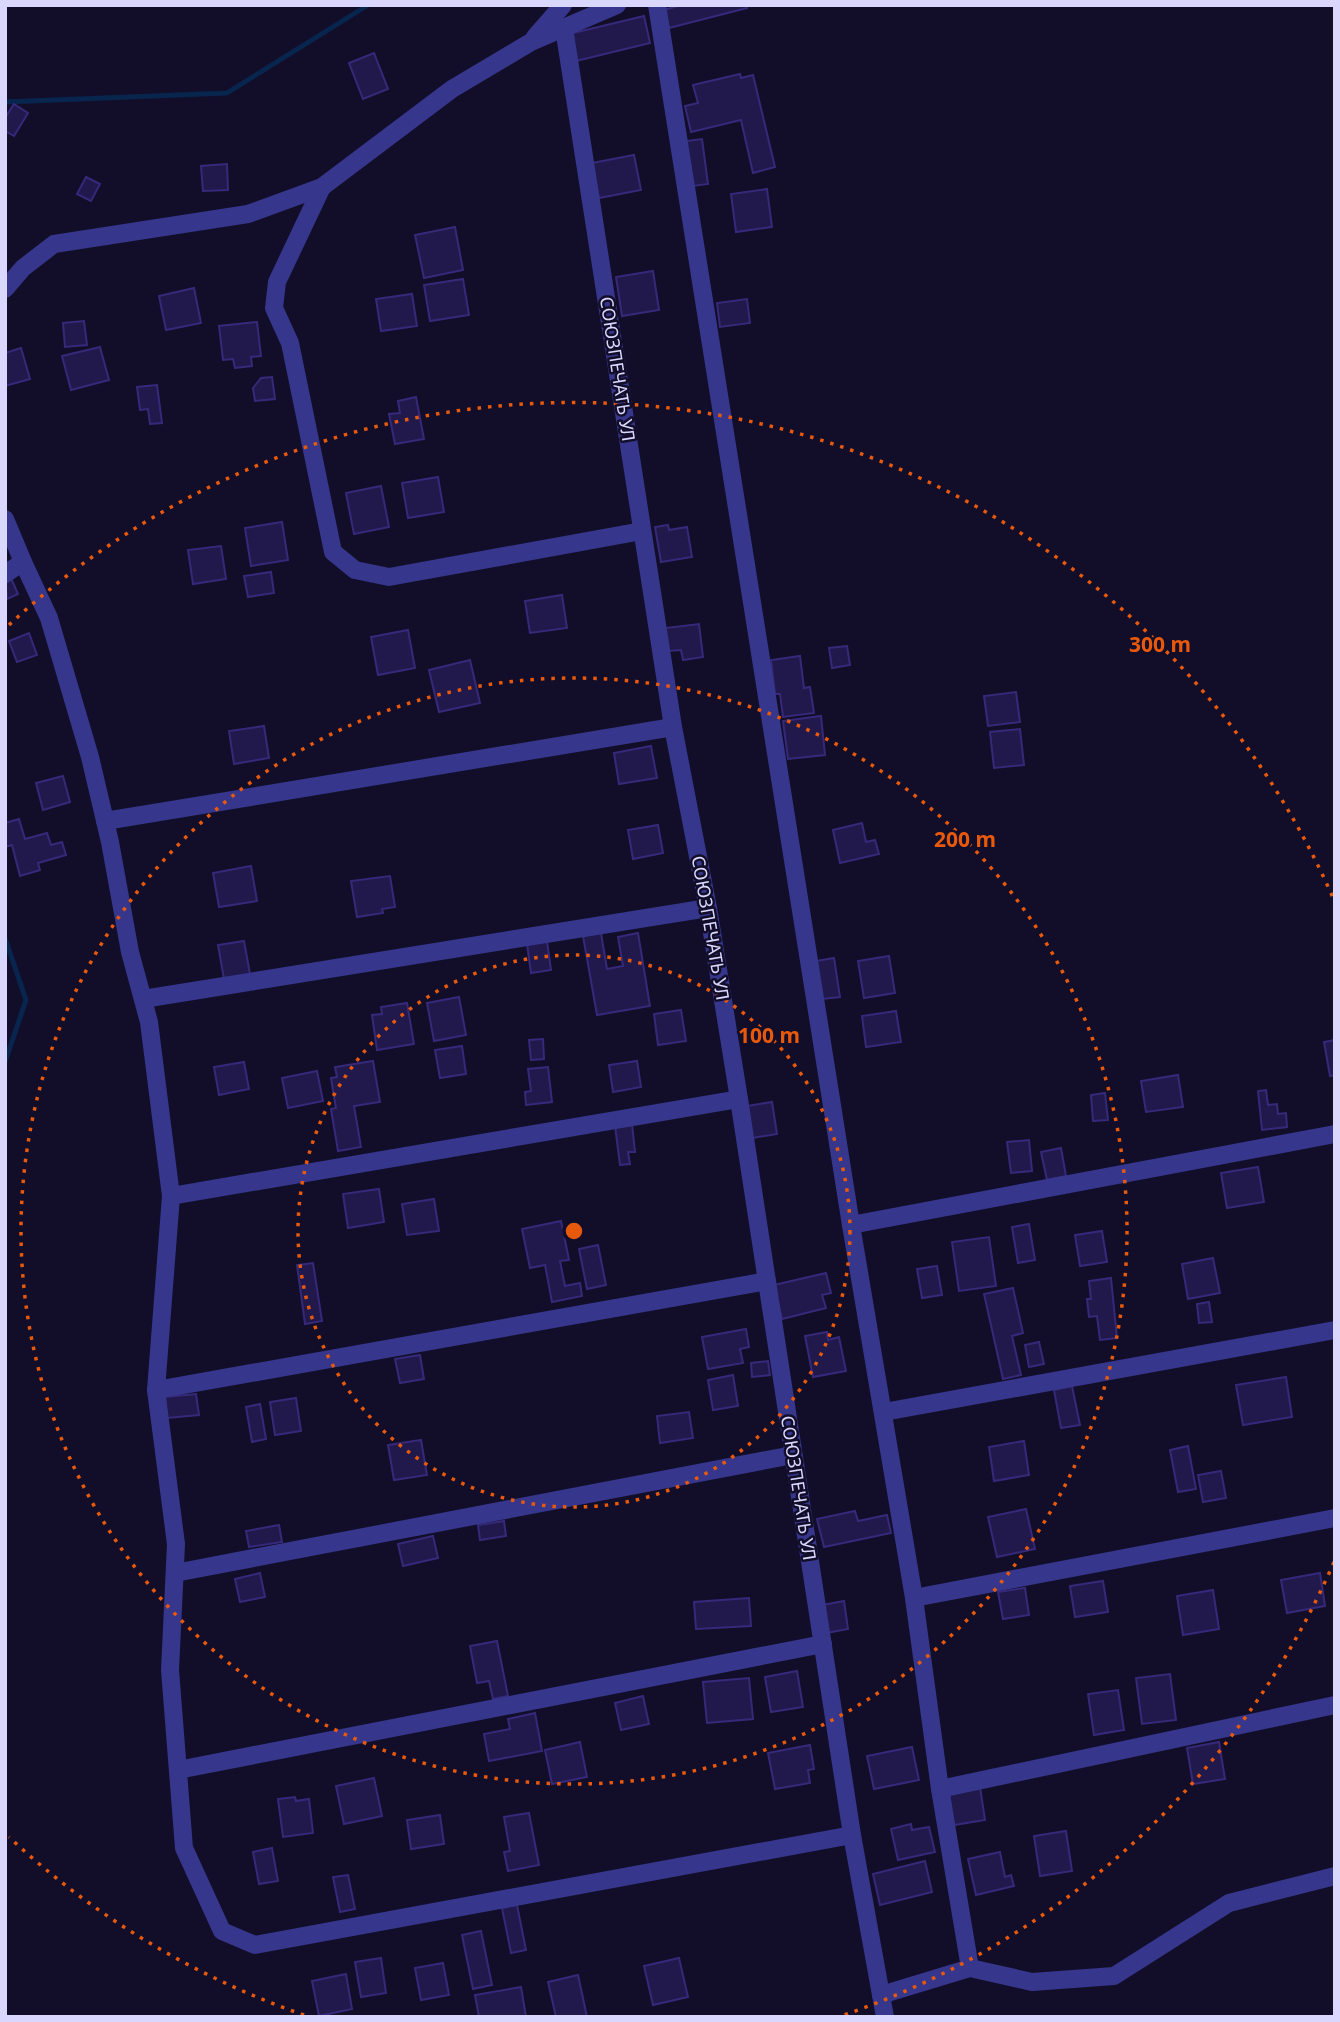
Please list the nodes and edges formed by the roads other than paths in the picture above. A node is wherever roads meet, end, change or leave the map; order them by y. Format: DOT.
graph roads {
  1 [pos="563,5"];
  2 [pos="617,5"];
  3 [pos="657,5"];
  4 [pos="564,28"];
  5 [pos="531,42"];
  6 [pos="322,187"];
  7 [pos="5,289"];
  8 [pos="5,519"];
  9 [pos="642,531"];
  10 [pos="23,562"];
  11 [pos="5,574"];
  12 [pos="673,727"];
  13 [pos="105,821"];
  14 [pos="708,908"];
  15 [pos="143,999"];
  16 [pos="739,1099"];
  17 [pos="1335,1135"];
  18 [pos="171,1196"];
  19 [pos="850,1225"];
  20 [pos="767,1281"];
  21 [pos="1335,1330"];
  22 [pos="156,1390"];
  23 [pos="884,1412"];
  24 [pos="793,1455"];
  25 [pos="1335,1518"];
  26 [pos="175,1573"];
  27 [pos="914,1598"];
  28 [pos="823,1644"];
  29 [pos="1335,1705"];
  30 [pos="178,1770"];
  31 [pos="940,1789"];
  32 [pos="852,1835"];
  33 [pos="1335,1876"];
  34 [pos="970,1968"];
  35 [pos="881,1995"];
  36 [pos="885,2017"];
  1 -- 5 [label="street"];
  2 -- 4 [label="street"];
  3 -- 19 [label="street"];
  4 -- 5 [label="street"];
  4 -- 9 [label="street, СОЮЗПЕЧАТЬ УЛ"];
  5 -- 6 [label="street"];
  6 -- 7 [label="street"];
  6 -- 9 [label="street"];
  8 -- 10 [label="street"];
  9 -- 12 [label="street, СОЮЗПЕЧАТЬ УЛ"];
  10 -- 11 [label="street"];
  10 -- 13 [label="street"];
  12 -- 13 [label="street"];
  12 -- 14 [label="street, СОЮЗПЕЧАТЬ УЛ"];
  13 -- 15 [label="street"];
  14 -- 15 [label="street"];
  14 -- 16 [label="street, СОЮЗПЕЧАТЬ УЛ"];
  15 -- 18 [label="street"];
  16 -- 18 [label="street"];
  16 -- 20 [label="street, СОЮЗПЕЧАТЬ УЛ"];
  17 -- 19 [label="street"];
  18 -- 22 [label="street"];
  19 -- 23 [label="street"];
  20 -- 22 [label="street"];
  20 -- 24 [label="street, СОЮЗПЕЧАТЬ УЛ"];
  21 -- 23 [label="street"];
  22 -- 26 [label="street"];
  23 -- 27 [label="street"];
  24 -- 26 [label="street"];
  24 -- 28 [label="street, СОЮЗПЕЧАТЬ УЛ"];
  25 -- 27 [label="street"];
  26 -- 30 [label="street"];
  27 -- 31 [label="street"];
  28 -- 30 [label="street"];
  28 -- 32 [label="street, СОЮЗПЕЧАТЬ УЛ"];
  29 -- 31 [label="street"];
  30 -- 32 [label="street"];
  31 -- 34 [label="street"];
  32 -- 35 [label="street, СОЮЗПЕЧАТЬ УЛ"];
  33 -- 34 [label="street"];
  34 -- 35 [label="street"];
  35 -- 36 [label="street, СОЮЗПЕЧАТЬ УЛ"];
}
